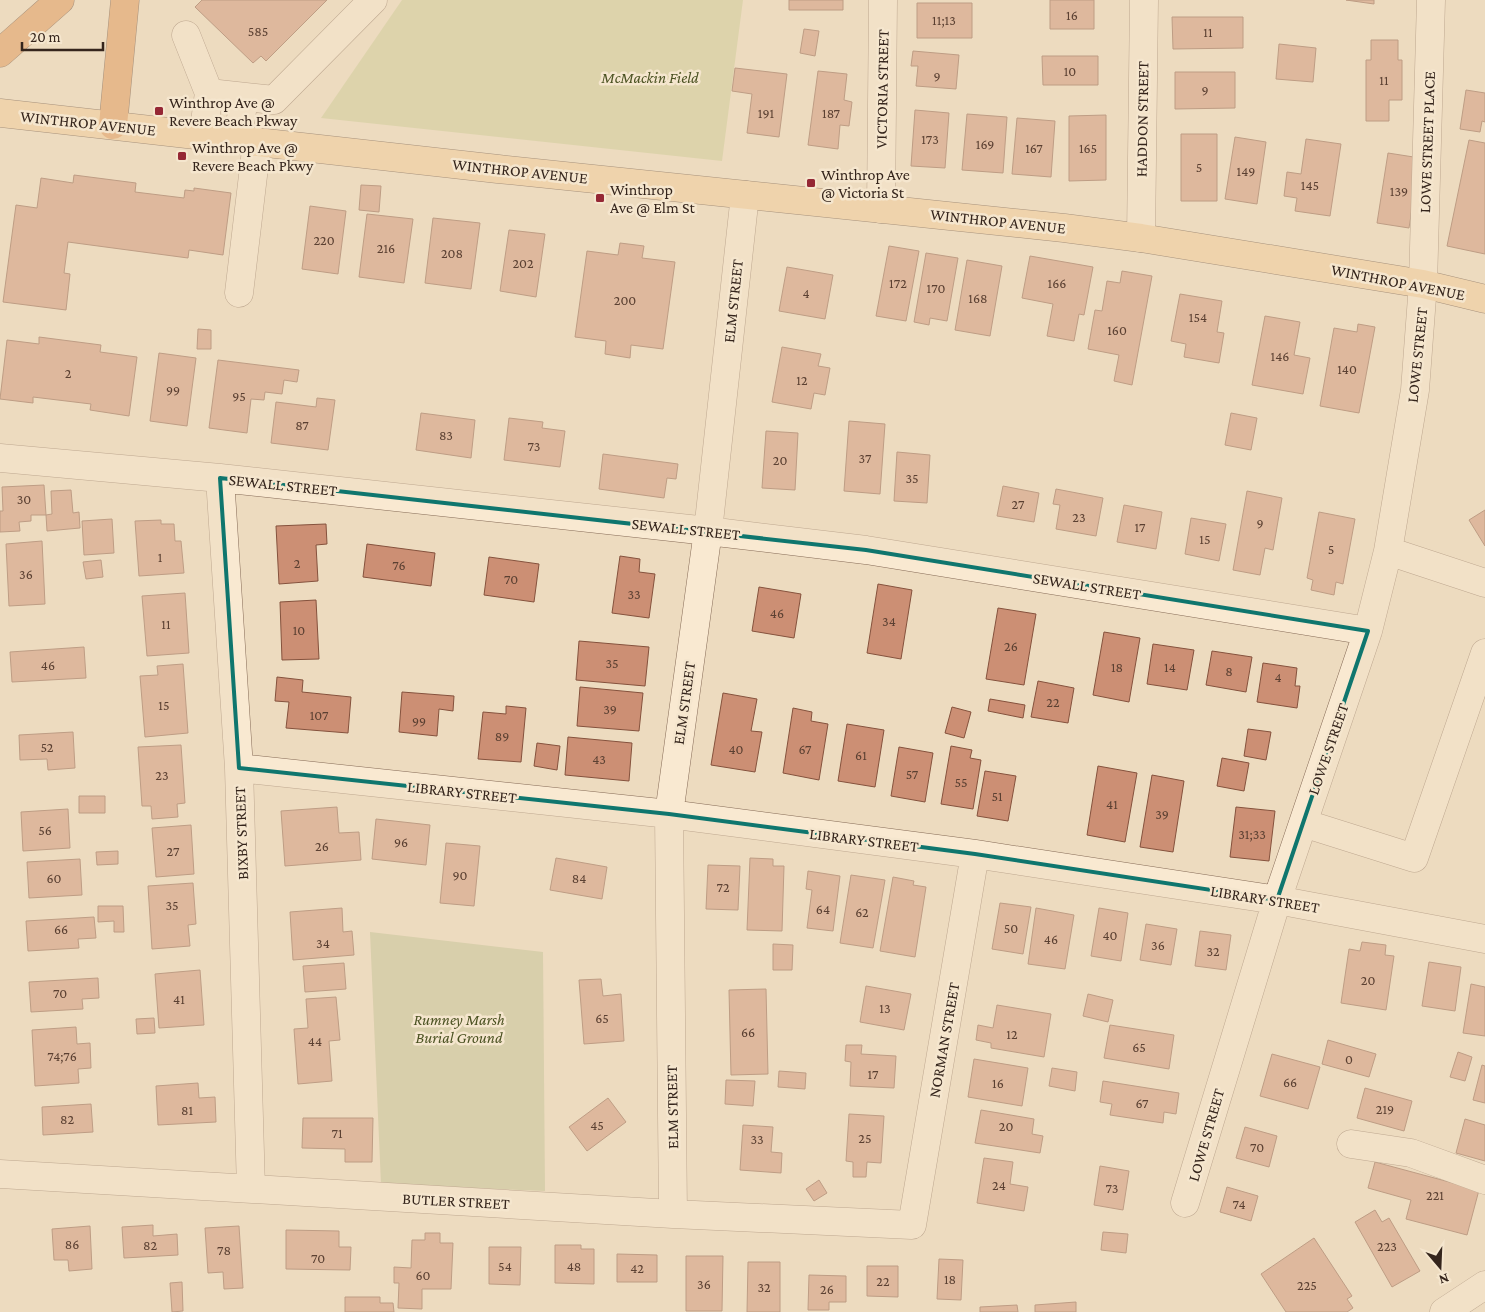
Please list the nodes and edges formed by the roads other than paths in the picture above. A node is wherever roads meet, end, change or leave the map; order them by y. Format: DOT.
graph roads {
  1 [pos="60,0"];
  2 [pos="125,0"];
  3 [pos="373,0"];
  4 [pos="883,0"];
  5 [pos="1144,0"];
  6 [pos="1431,0"];
  7 [pos="186,35"];
  8 [pos="0,53"];
  9 [pos="209,92"];
  10 [pos="244,97"];
  11 [pos="0,114"];
  12 [pos="113,125"];
  13 [pos="203,136"];
  14 [pos="247,140"];
  15 [pos="744,194"];
  16 [pos="881,209"];
  17 [pos="1141,238"];
  18 [pos="1423,284"];
  19 [pos="239,294"];
  20 [pos="1485,298"];
  21 [pos="0,458"];
  22 [pos="220,478"];
  23 [pos="708,531"];
  24 [pos="1388,551"];
  25 [pos="1485,583"];
  26 [pos="1368,631"];
  27 [pos="1485,653"];
  28 [pos="239,768"];
  29 [pos="669,814"];
  30 [pos="1303,823"];
  31 [pos="975,854"];
  32 [pos="1277,900"];
  33 [pos="1485,939"];
  34 [pos="1351,1144"];
  35 [pos="0,1174"];
  36 [pos="1485,1180"];
  37 [pos="251,1189"];
  38 [pos="1185,1203"];
  39 [pos="673,1214"];
  40 [pos="912,1225"];
  41 [pos="1485,1285"];
  42 [pos="1444,1312"];
  1 -- 8 [label="highway"];
  2 -- 12 [label="highway"];
  3 -- 10 [label="street"];
  4 -- 16 [label="street, VICTORIA STREET"];
  5 -- 17 [label="street, HADDON STREET"];
  6 -- 18 [label="street, LOWE STREET PLACE"];
  7 -- 9 [label="street"];
  9 -- 10 [label="street"];
  9 -- 13 [label="street"];
  10 -- 14 [label="street"];
  11 -- 12 [label="main road, WINTHROP AVENUE"];
  12 -- 13 [label="main road, WINTHROP AVENUE"];
  13 -- 14 [label="main road, WINTHROP AVENUE"];
  14 -- 15 [label="main road, WINTHROP AVENUE"];
  14 -- 19 [label="street"];
  15 -- 16 [label="main road, WINTHROP AVENUE"];
  15 -- 23 [label="street, ELM STREET"];
  16 -- 17 [label="main road, WINTHROP AVENUE"];
  17 -- 18 [label="main road, WINTHROP AVENUE"];
  18 -- 20 [label="main road, WINTHROP AVENUE"];
  18 -- 24 [label="street, LOWE STREET"];
  21 -- 22 [label="street, SEWALL STREET"];
  22 -- 23 [label="street, SEWALL STREET"];
  22 -- 28 [label="street, BIXBY STREET"];
  23 -- 26 [label="street, SEWALL STREET"];
  23 -- 29 [label="street, ELM STREET"];
  24 -- 25 [label="street"];
  24 -- 26 [label="street, LOWE STREET"];
  26 -- 30 [label="street, LOWE STREET"];
  27 -- 30 [label="street"];
  28 -- 29 [label="street, LIBRARY STREET"];
  28 -- 37 [label="street, BIXBY STREET"];
  29 -- 31 [label="street, LIBRARY STREET"];
  29 -- 39 [label="street, ELM STREET"];
  30 -- 32 [label="street, LOWE STREET"];
  31 -- 32 [label="street, LIBRARY STREET"];
  31 -- 40 [label="street, NORMAN STREET"];
  32 -- 33 [label="street, LIBRARY STREET"];
  32 -- 38 [label="street, LOWE STREET"];
  34 -- 36 [label="street"];
  35 -- 37 [label="street, BUTLER STREET"];
  37 -- 39 [label="street, BUTLER STREET"];
  39 -- 40 [label="street, BUTLER STREET"];
  41 -- 42 [label="street"];
}
